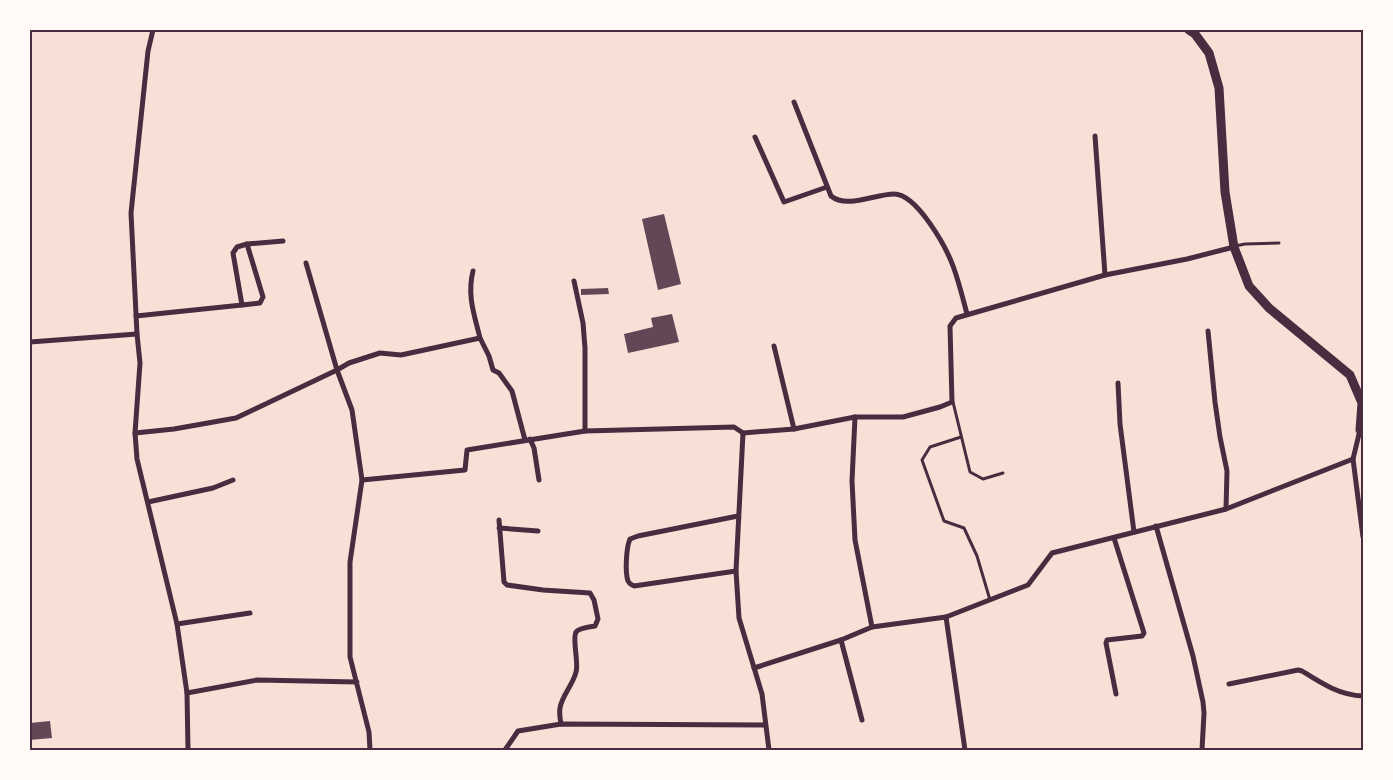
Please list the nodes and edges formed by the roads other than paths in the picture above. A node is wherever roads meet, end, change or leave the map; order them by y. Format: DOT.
graph roads {
  1 [pos="153,30"];
  2 [pos="1194,31"];
  3 [pos="794,102"];
  4 [pos="1094,136"];
  5 [pos="755,137"];
  6 [pos="827,187"];
  7 [pos="283,241"];
  8 [pos="1280,243"];
  9 [pos="248,244"];
  10 [pos="1234,247"];
  11 [pos="306,263"];
  12 [pos="473,271"];
  13 [pos="1105,275"];
  14 [pos="574,281"];
  15 [pos="242,305"];
  16 [pos="968,314"];
  17 [pos="136,316"];
  18 [pos="1208,331"];
  19 [pos="137,334"];
  20 [pos="480,338"];
  21 [pos="30,342"];
  22 [pos="774,346"];
  23 [pos="337,370"];
  24 [pos="1118,383"];
  25 [pos="952,402"];
  26 [pos="855,417"];
  27 [pos="794,429"];
  28 [pos="1361,429"];
  29 [pos="585,431"];
  30 [pos="135,433"];
  31 [pos="743,433"];
  32 [pos="961,437"];
  33 [pos="528,440"];
  34 [pos="1353,459"];
  35 [pos="1003,473"];
  36 [pos="233,480"];
  37 [pos="362,480"];
  38 [pos="538,480"];
  39 [pos="148,502"];
  40 [pos="1226,509"];
  41 [pos="738,516"];
  42 [pos="499,520"];
  43 [pos="1156,526"];
  44 [pos="499,528"];
  45 [pos="538,531"];
  46 [pos="1134,532"];
  47 [pos="1363,537"];
  48 [pos="1114,538"];
  49 [pos="736,571"];
  50 [pos="990,600"];
  51 [pos="250,613"];
  52 [pos="946,617"];
  53 [pos="177,624"];
  54 [pos="872,627"];
  55 [pos="841,640"];
  56 [pos="754,668"];
  57 [pos="357,682"];
  58 [pos="1229,684"];
  59 [pos="187,693"];
  60 [pos="1116,694"];
  61 [pos="1363,696"];
  62 [pos="862,720"];
  63 [pos="561,724"];
  64 [pos="765,725"];
  65 [pos="188,750"];
  66 [pos="370,750"];
  67 [pos="505,750"];
  68 [pos="769,750"];
  69 [pos="965,750"];
  70 [pos="1202,750"];
  1 -- 17 [label="street"];
  2 -- 10 [label="main road"];
  3 -- 6 [label="street"];
  4 -- 13 [label="street"];
  5 -- 6 [label="street"];
  6 -- 16 [label="street"];
  7 -- 9 [label="street"];
  8 -- 10 [label="lane"];
  9 -- 15 [label="street"];
  9 -- 15 [label="street"];
  10 -- 13 [label="street"];
  10 -- 28 [label="main road"];
  11 -- 23 [label="street"];
  12 -- 20 [label="street"];
  13 -- 16 [label="street"];
  14 -- 29 [label="street"];
  15 -- 17 [label="street"];
  16 -- 25 [label="street"];
  17 -- 19 [label="street"];
  18 -- 40 [label="street"];
  19 -- 21 [label="street"];
  19 -- 30 [label="street"];
  20 -- 23 [label="street"];
  20 -- 33 [label="street"];
  22 -- 27 [label="street"];
  23 -- 30 [label="street"];
  23 -- 37 [label="street"];
  24 -- 46 [label="street"];
  25 -- 26 [label="street"];
  25 -- 32 [label="lane"];
  26 -- 27 [label="street"];
  26 -- 54 [label="street"];
  27 -- 31 [label="street"];
  28 -- 34 [label="street"];
  29 -- 31 [label="street"];
  29 -- 33 [label="street"];
  30 -- 39 [label="street"];
  31 -- 41 [label="street"];
  32 -- 35 [label="lane"];
  32 -- 50 [label="lane"];
  33 -- 37 [label="street"];
  33 -- 38 [label="street"];
  34 -- 40 [label="street"];
  34 -- 47 [label="street"];
  36 -- 39 [label="street"];
  37 -- 57 [label="street"];
  39 -- 53 [label="street"];
  40 -- 43 [label="street"];
  41 -- 49 [label="street"];
  41 -- 49 [label="street"];
  42 -- 44 [label="street"];
  43 -- 46 [label="street"];
  43 -- 70 [label="street"];
  44 -- 45 [label="street"];
  44 -- 63 [label="street"];
  46 -- 48 [label="street"];
  48 -- 50 [label="street"];
  48 -- 60 [label="street"];
  49 -- 56 [label="street"];
  50 -- 52 [label="street"];
  51 -- 53 [label="street"];
  52 -- 54 [label="street"];
  52 -- 69 [label="street"];
  53 -- 59 [label="street"];
  54 -- 55 [label="street"];
  55 -- 56 [label="street"];
  55 -- 62 [label="street"];
  56 -- 64 [label="street"];
  57 -- 59 [label="street"];
  57 -- 66 [label="street"];
  58 -- 61 [label="street"];
  59 -- 65 [label="street"];
  63 -- 64 [label="street"];
  63 -- 67 [label="street"];
  64 -- 68 [label="street"];
}
